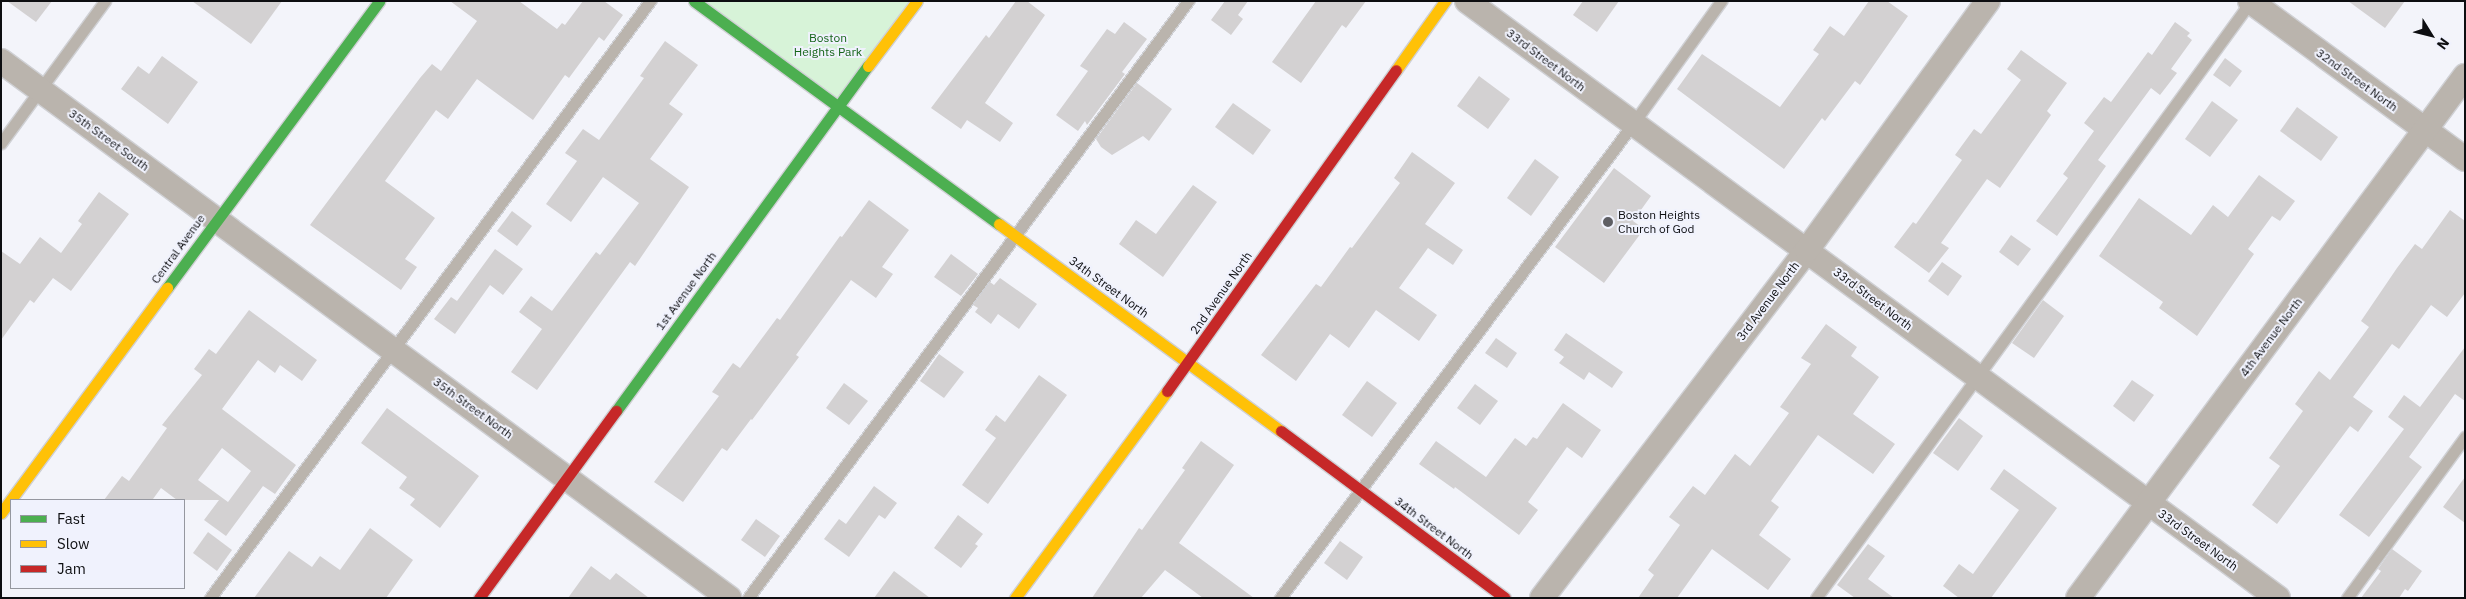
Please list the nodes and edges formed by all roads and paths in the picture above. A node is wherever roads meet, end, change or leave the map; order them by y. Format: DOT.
graph roads {
  1 [pos="105,1"];
  2 [pos="379,1"];
  3 [pos="650,1"];
  4 [pos="694,1"];
  5 [pos="916,1"];
  6 [pos="1188,1"];
  7 [pos="1445,1"];
  8 [pos="1467,1"];
  9 [pos="1721,1"];
  10 [pos="1988,1"];
  11 [pos="2250,1"];
  12 [pos="1,61"];
  13 [pos="2465,76"];
  14 [pos="40,89"];
  15 [pos="837,107"];
  16 [pos="1632,125"];
  17 [pos="2425,129"];
  18 [pos="1,143"];
  19 [pos="2465,159"];
  20 [pos="217,219"];
  21 [pos="1015,236"];
  22 [pos="1807,250"];
  23 [pos="393,350"];
  24 [pos="1188,362"];
  25 [pos="1977,378"];
  26 [pos="2465,437"];
  27 [pos="567,478"];
  28 [pos="1360,490"];
  29 [pos="11,499"];
  30 [pos="10,501"];
  31 [pos="2148,504"];
  32 [pos="1,513"];
  33 [pos="210,598"];
  34 [pos="479,598"];
  35 [pos="729,598"];
  36 [pos="748,598"];
  37 [pos="1016,598"];
  38 [pos="1280,598"];
  39 [pos="1505,598"];
  40 [pos="1542,598"];
  41 [pos="1816,598"];
  42 [pos="2078,598"];
  43 [pos="2278,598"];
  44 [pos="2347,598"];
  1 -- 14 [label="lane"];
  2 -- 20 [label="street, Central Avenue"];
  3 -- 23 [label="lane"];
  4 -- 15 [label="street, 34th Street North"];
  5 -- 15 [label="street, 1st Avenue North"];
  6 -- 21 [label="lane"];
  7 -- 24 [label="street, 2nd Avenue North"];
  8 -- 16 [label="street, 33rd Street North"];
  9 -- 16 [label="lane"];
  10 -- 22 [label="street, 3rd Avenue North"];
  11 -- 17 [label="street, 32nd Street North"];
  11 -- 25 [label="lane"];
  12 -- 14 [label="street, 35th Street South"];
  13 -- 17 [label="street, 4th Avenue North"];
  14 -- 18 [label="lane"];
  14 -- 20 [label="street, 35th Street South"];
  15 -- 21 [label="street, 34th Street North"];
  15 -- 27 [label="street, 1st Avenue North"];
  16 -- 22 [label="street, 33rd Street North"];
  16 -- 28 [label="lane"];
  17 -- 19 [label="street, 32nd Street North"];
  17 -- 31 [label="street, 4th Avenue North"];
  20 -- 23 [label="street, 35th Street North"];
  20 -- 29 [label="street, Central Avenue"];
  21 -- 24 [label="street, 34th Street North"];
  21 -- 36 [label="lane"];
  22 -- 25 [label="street, 33rd Street North"];
  22 -- 40 [label="street, 3rd Avenue North"];
  23 -- 27 [label="street, 35th Street North"];
  23 -- 33 [label="lane"];
  24 -- 28 [label="street, 34th Street North"];
  24 -- 37 [label="street, 2nd Avenue North"];
  25 -- 31 [label="street, 33rd Street North"];
  25 -- 41 [label="lane"];
  26 -- 44 [label="lane"];
  27 -- 34 [label="street, 1st Avenue North"];
  27 -- 35 [label="street, 35th Street North"];
  28 -- 38 [label="lane"];
  28 -- 39 [label="street, 34th Street North"];
  30 -- 32 [label="street, Central Avenue"];
  31 -- 42 [label="street, 4th Avenue North"];
  31 -- 43 [label="street, 33rd Street North"];
}
